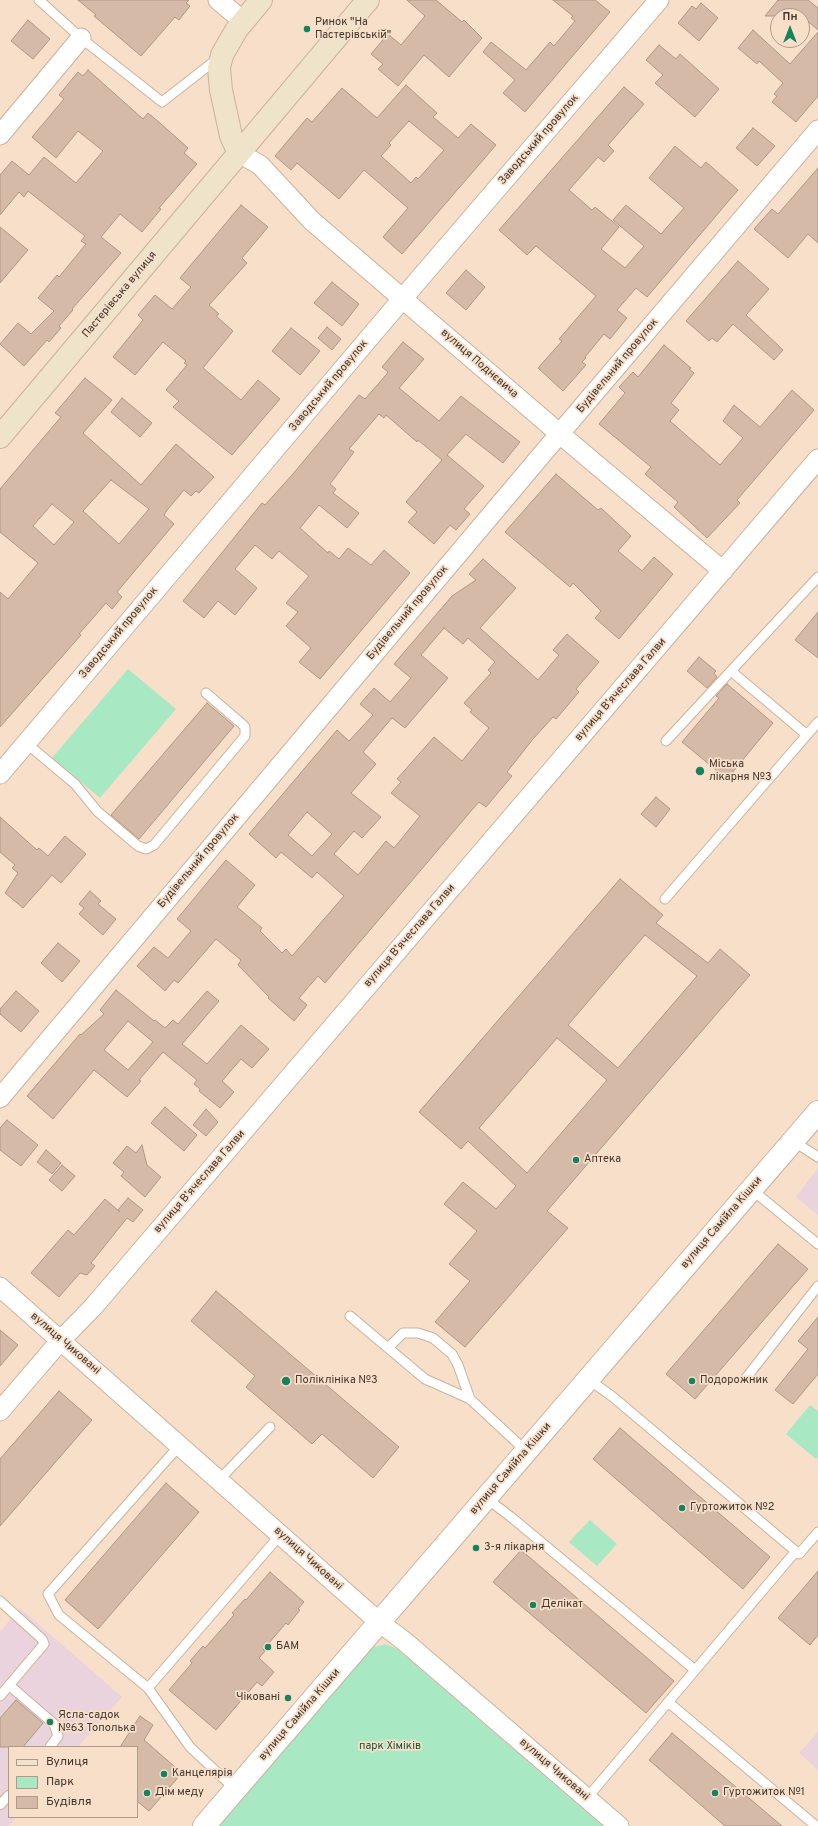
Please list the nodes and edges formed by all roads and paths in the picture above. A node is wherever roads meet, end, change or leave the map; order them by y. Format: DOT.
graph roads {
  1 [pos="39,0"];
  2 [pos="218,0"];
  3 [pos="261,0"];
  4 [pos="368,0"];
  5 [pos="660,0"];
  6 [pos="243,21"];
  7 [pos="81,38"];
  8 [pos="222,55"];
  9 [pos="818,130"];
  10 [pos="0,135"];
  11 [pos="239,152"];
  12 [pos="403,298"];
  13 [pos="560,434"];
  14 [pos="0,437"];
  15 [pos="818,459"];
  16 [pos="723,571"];
  17 [pos="818,577"];
  18 [pos="731,671"];
  19 [pos="206,693"];
  20 [pos="818,722"];
  21 [pos="807,735"];
  22 [pos="666,742"];
  23 [pos="26,743"];
  24 [pos="0,774"];
  25 [pos="665,899"];
  26 [pos="0,1098"];
  27 [pos="818,1112"];
  28 [pos="793,1141"];
  29 [pos="818,1157"];
  30 [pos="751,1189"];
  31 [pos="818,1244"];
  32 [pos="818,1286"];
  33 [pos="0,1287"];
  34 [pos="350,1316"];
  35 [pos="61,1340"];
  36 [pos="388,1348"];
  37 [pos="746,1378"];
  38 [pos="588,1379"];
  39 [pos="470,1399"];
  40 [pos="0,1410"];
  41 [pos="270,1427"];
  42 [pos="179,1446"];
  43 [pos="526,1451"];
  44 [pos="218,1480"];
  45 [pos="486,1498"];
  46 [pos="818,1532"];
  47 [pos="281,1534"];
  48 [pos="796,1551"];
  49 [pos="0,1601"];
  50 [pos="379,1622"];
  51 [pos="695,1670"];
  52 [pos="9,1685"];
  53 [pos="148,1688"];
  54 [pos="0,1696"];
  55 [pos="668,1702"];
  56 [pos="51,1746"];
  57 [pos="235,1789"];
  58 [pos="8,1796"];
  59 [pos="587,1798"];
  60 [pos="0,1805"];
  61 [pos="204,1826"];
  62 [pos="619,1826"];
  63 [pos="816,1826"];
  1 -- 7 [label="lane"];
  2 -- 6 [label="street"];
  3 -- 6 [label="main road"];
  4 -- 11 [label="main road, Пастерівська вулиця"];
  5 -- 12 [label="street, Заводський провулок"];
  6 -- 8 [label="main road"];
  7 -- 8 [label="lane"];
  7 -- 10 [label="street"];
  8 -- 11 [label="main road"];
  9 -- 13 [label="street, Будівельний провулок"];
  11 -- 12 [label="street, вулиця Поднєвича"];
  11 -- 14 [label="main road, Пастерівська вулиця"];
  12 -- 13 [label="street, вулиця Поднєвича"];
  12 -- 23 [label="street, Заводський провулок"];
  13 -- 16 [label="street, вулиця Поднєвича"];
  13 -- 26 [label="street, Будівельний провулок"];
  15 -- 16 [label="street, вулиця Вʼячеслава Галви"];
  16 -- 35 [label="street, вулиця Вʼячеслава Галви"];
  17 -- 18 [label="lane"];
  18 -- 21 [label="lane"];
  18 -- 22 [label="lane"];
  19 -- 23 [label="lane"];
  20 -- 21 [label="lane"];
  21 -- 25 [label="lane"];
  23 -- 24 [label="street, Заводський провулок"];
  27 -- 28 [label="street, вулиця Самійла Кішки"];
  28 -- 29 [label="lane"];
  28 -- 30 [label="street, вулиця Самійла Кішки"];
  30 -- 31 [label="lane"];
  30 -- 38 [label="street, вулиця Самійла Кішки"];
  32 -- 37 [label="lane"];
  33 -- 35 [label="street, вулиця Чиковані"];
  34 -- 36 [label="lane"];
  35 -- 40 [label="street, вулиця Вʼячеслава Галви"];
  35 -- 42 [label="street, вулиця Чиковані"];
  36 -- 39 [label="lane"];
  36 -- 39 [label="lane"];
  38 -- 43 [label="street, вулиця Самійла Кішки"];
  38 -- 48 [label="lane"];
  39 -- 43 [label="lane"];
  41 -- 44 [label="lane"];
  42 -- 44 [label="street, вулиця Чиковані"];
  42 -- 53 [label="lane"];
  43 -- 45 [label="street, вулиця Самійла Кішки"];
  44 -- 47 [label="street, вулиця Чиковані"];
  45 -- 50 [label="street, вулиця Самійла Кішки"];
  45 -- 51 [label="lane"];
  46 -- 48 [label="lane"];
  47 -- 50 [label="street, вулиця Чиковані"];
  47 -- 53 [label="lane"];
  48 -- 51 [label="lane"];
  49 -- 52 [label="lane"];
  50 -- 57 [label="street, вулиця Самійла Кішки"];
  50 -- 59 [label="street, вулиця Чиковані"];
  51 -- 55 [label="lane"];
  52 -- 54 [label="lane"];
  52 -- 56 [label="lane"];
  53 -- 57 [label="lane"];
  55 -- 59 [label="lane"];
  55 -- 63 [label="lane"];
  57 -- 61 [label="street, вулиця Самійла Кішки"];
  58 -- 60 [label="lane"];
  59 -- 62 [label="street, вулиця Чиковані"];
}
